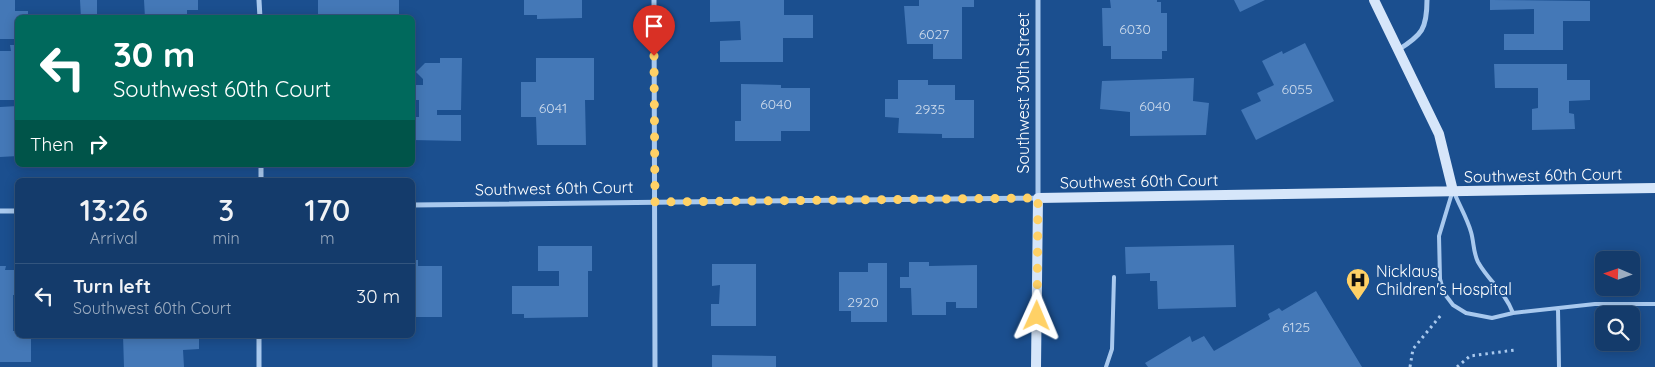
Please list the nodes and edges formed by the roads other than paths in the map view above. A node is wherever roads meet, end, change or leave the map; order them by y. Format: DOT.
graph roads {
  1 [pos="259,0"];
  2 [pos="654,0"];
  3 [pos="1038,0"];
  4 [pos="1374,0"];
  5 [pos="1427,0"];
  6 [pos="260,15"];
  7 [pos="1398,50"];
  8 [pos="1655,188"];
  9 [pos="1453,191"];
  10 [pos="1038,198"];
  11 [pos="655,202"];
  12 [pos="415,205"];
  13 [pos="0,211"];
  14 [pos="15,211"];
  15 [pos="1114,278"];
  16 [pos="1655,304"];
  17 [pos="1558,309"];
  18 [pos="1513,313"];
  19 [pos="259,338"];
  20 [pos="259,367"];
  21 [pos="656,367"];
  22 [pos="1036,367"];
  23 [pos="1106,367"];
  24 [pos="1558,367"];
  1 -- 6 [label="street"];
  2 -- 11 [label="street"];
  3 -- 10 [label="street, Southwest 30th Street"];
  4 -- 7 [label="street"];
  5 -- 7 [label="street"];
  7 -- 9 [label="street"];
  8 -- 9 [label="street, Southwest 60th Court"];
  9 -- 10 [label="street, Southwest 60th Court"];
  9 -- 18 [label="lane"];
  9 -- 18 [label="lane"];
  10 -- 11 [label="street, Southwest 60th Court"];
  10 -- 22 [label="street, Southwest 30th Street"];
  11 -- 12 [label="street, Southwest 60th Court"];
  11 -- 21 [label="street"];
  13 -- 14 [label="street"];
  15 -- 23 [label="lane"];
  16 -- 17 [label="lane"];
  17 -- 18 [label="lane"];
  17 -- 24 [label="lane"];
  19 -- 20 [label="street"];
}
